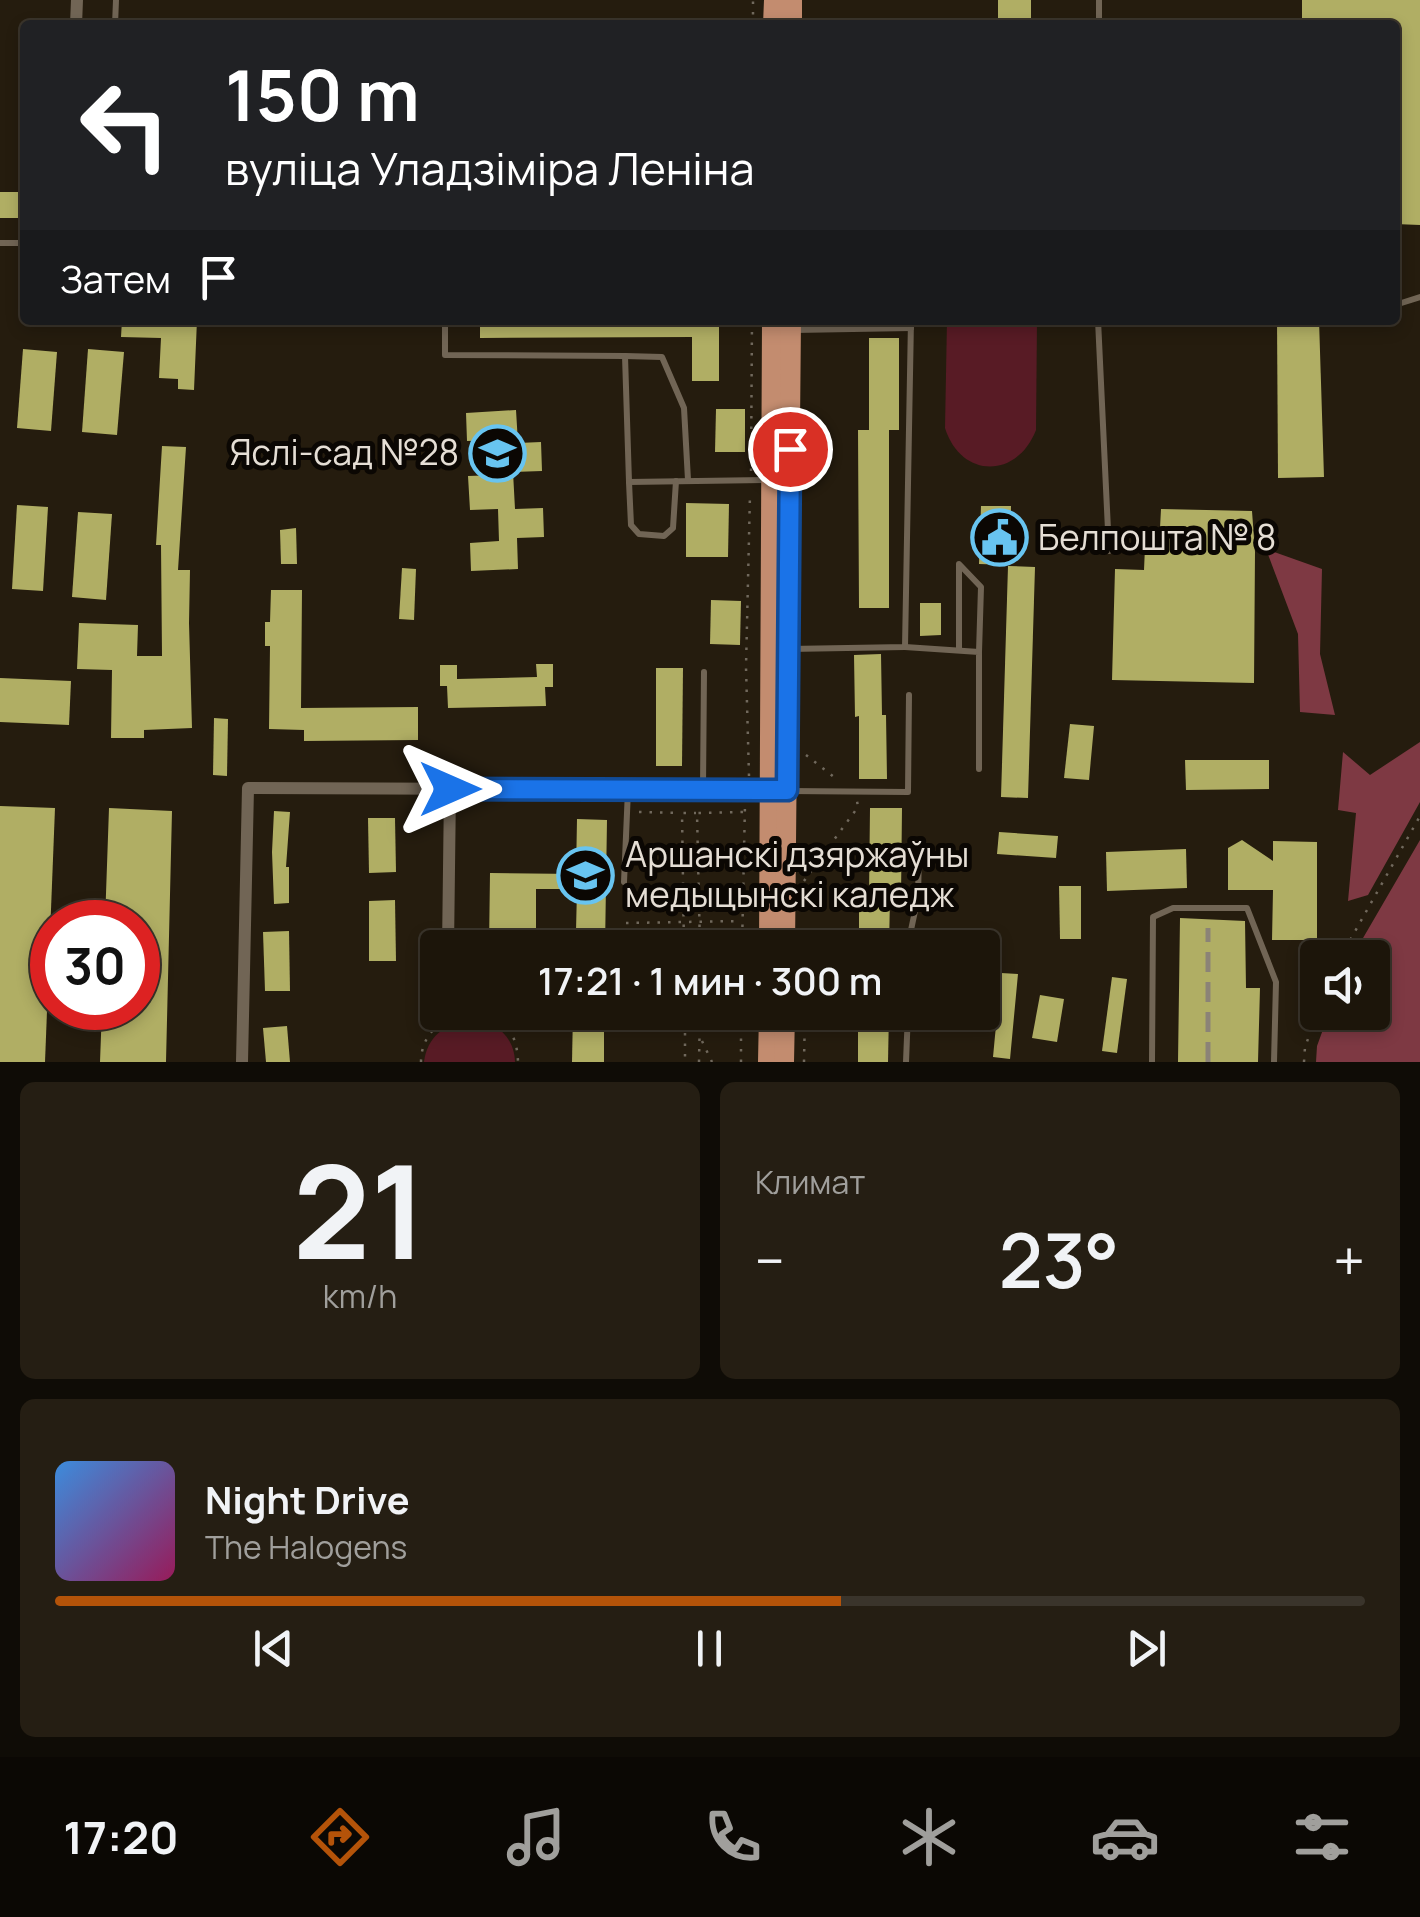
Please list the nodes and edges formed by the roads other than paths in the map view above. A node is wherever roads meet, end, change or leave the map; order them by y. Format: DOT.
graph roads {
  1 [pos="446,325"];
  2 [pos="784,325"];
  3 [pos="784,325"];
  4 [pos="911,325"];
  5 [pos="1098,325"];
  6 [pos="625,356"];
  7 [pos="688,480"];
  8 [pos="761,480"];
  9 [pos="676,481"];
  10 [pos="629,482"];
  11 [pos="1109,551"];
  12 [pos="905,647"];
  13 [pos="788,649"];
  14 [pos="958,649"];
  15 [pos="979,652"];
  16 [pos="704,672"];
  17 [pos="908,695"];
  18 [pos="978,769"];
  19 [pos="450,789"];
  20 [pos="628,789"];
  21 [pos="703,789"];
  22 [pos="779,790"];
  23 [pos="920,853"];
  24 [pos="624,882"];
  25 [pos="448,930"];
  26 [pos="770,930"];
  27 [pos="785,930"];
  28 [pos="910,930"];
  29 [pos="769,1030"];
  30 [pos="785,1030"];
  31 [pos="907,1030"];
  32 [pos="242,1062"];
  33 [pos="768,1062"];
  34 [pos="784,1062"];
  35 [pos="906,1062"];
  36 [pos="1152,1062"];
  37 [pos="1274,1062"];
  1 -- 6 [label="lane"];
  2 -- 8 [label="main road"];
  3 -- 13 [label="main road"];
  4 -- 12 [label="lane"];
  5 -- 11 [label="lane"];
  6 -- 7 [label="lane"];
  6 -- 10 [label="lane"];
  7 -- 8 [label="lane"];
  7 -- 9 [label="lane"];
  8 -- 22 [label="main road"];
  9 -- 10 [label="lane"];
  9 -- 10 [label="lane"];
  12 -- 13 [label="lane"];
  12 -- 14 [label="lane"];
  13 -- 22 [label="main road"];
  14 -- 15 [label="lane"];
  14 -- 15 [label="lane"];
  15 -- 18 [label="lane"];
  16 -- 21 [label="lane"];
  17 -- 22 [label="lane"];
  19 -- 20 [label="street"];
  19 -- 25 [label="street"];
  19 -- 32 [label="street"];
  20 -- 21 [label="street"];
  20 -- 24 [label="lane"];
  21 -- 22 [label="street"];
  22 -- 26 [label="main road"];
  22 -- 27 [label="main road"];
  23 -- 28 [label="lane"];
  29 -- 33 [label="main road"];
  30 -- 34 [label="main road"];
  31 -- 35 [label="lane"];
  36 -- 37 [label="lane"];
}
